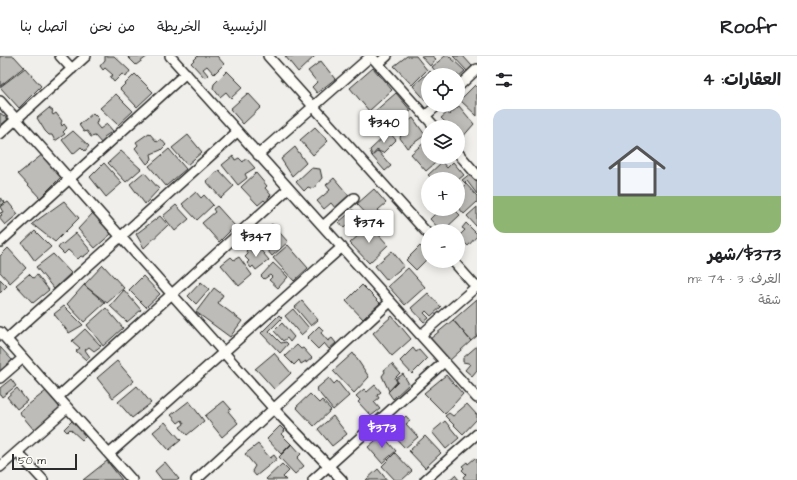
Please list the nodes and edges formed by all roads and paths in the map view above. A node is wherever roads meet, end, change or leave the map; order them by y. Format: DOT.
graph roads {
  1 [pos="60,56"];
  2 [pos="86,56"];
  3 [pos="170,56"];
  4 [pos="268,56"];
  5 [pos="371,56"];
  6 [pos="387,56"];
  7 [pos="378,64"];
  8 [pos="72,69"];
  9 [pos="477,70"];
  10 [pos="186,73"];
  11 [pos="465,81"];
  12 [pos="0,101"];
  13 [pos="313,106"];
  14 [pos="430,112"];
  15 [pos="425,116"];
  16 [pos="16,119"];
  17 [pos="429,120"];
  18 [pos="237,132"];
  19 [pos="0,134"];
  20 [pos="258,155"];
  21 [pos="465,160"];
  22 [pos="475,170"];
  23 [pos="70,179"];
  24 [pos="288,189"];
  25 [pos="354,198"];
  26 [pos="323,226"];
  27 [pos="421,226"];
  28 [pos="121,236"];
  29 [pos="0,242"];
  30 [pos="342,247"];
  31 [pos="459,268"];
  32 [pos="477,287"];
  33 [pos="172,293"];
  34 [pos="390,302"];
  35 [pos="3,335"];
  36 [pos="421,335"];
  37 [pos="224,352"];
  38 [pos="24,358"];
  39 [pos="444,362"];
  40 [pos="0,378"];
  41 [pos="58,397"];
  42 [pos="477,398"];
  43 [pos="67,408"];
  44 [pos="274,409"];
  45 [pos="477,434"];
  46 [pos="17,452"];
  47 [pos="109,454"];
  48 [pos="329,466"];
  49 [pos="0,467"];
  50 [pos="43,480"];
  51 [pos="132,480"];
  52 [pos="196,480"];
  53 [pos="313,480"];
  54 [pos="342,480"];
  55 [pos="425,480"];
  1 -- 8 [label="street"];
  2 -- 8 [label="street"];
  3 -- 10 [label="street"];
  4 -- 13 [label="street"];
  5 -- 7 [label="street"];
  5 -- 13 [label="street"];
  6 -- 7 [label="street"];
  7 -- 15 [label="street"];
  8 -- 16 [label="street"];
  9 -- 11 [label="street"];
  10 -- 18 [label="street"];
  10 -- 23 [label="street"];
  12 -- 16 [label="street"];
  13 -- 20 [label="street"];
  13 -- 27 [label="street"];
  14 -- 15 [label="street"];
  15 -- 17 [label="street"];
  16 -- 19 [label="street"];
  16 -- 23 [label="street"];
  18 -- 20 [label="street"];
  18 -- 28 [label="street"];
  20 -- 24 [label="street"];
  21 -- 22 [label="street"];
  23 -- 28 [label="street"];
  23 -- 29 [label="street"];
  24 -- 26 [label="street"];
  24 -- 33 [label="street"];
  25 -- 26 [label="street"];
  26 -- 30 [label="street"];
  28 -- 33 [label="street"];
  28 -- 35 [label="street"];
  30 -- 34 [label="street"];
  30 -- 37 [label="street"];
  31 -- 32 [label="street"];
  32 -- 36 [label="street"];
  33 -- 37 [label="street"];
  33 -- 41 [label="street"];
  34 -- 36 [label="street"];
  34 -- 44 [label="street"];
  35 -- 38 [label="street"];
  36 -- 39 [label="street"];
  37 -- 44 [label="street"];
  37 -- 47 [label="street"];
  38 -- 40 [label="street"];
  38 -- 41 [label="street"];
  39 -- 42 [label="street"];
  39 -- 48 [label="street"];
  41 -- 43 [label="street"];
  43 -- 46 [label="street"];
  43 -- 47 [label="street"];
  44 -- 48 [label="street"];
  44 -- 52 [label="street"];
  45 -- 55 [label="street"];
  46 -- 49 [label="street"];
  46 -- 50 [label="street"];
  47 -- 51 [label="street"];
  48 -- 53 [label="street"];
  48 -- 54 [label="street"];
}
